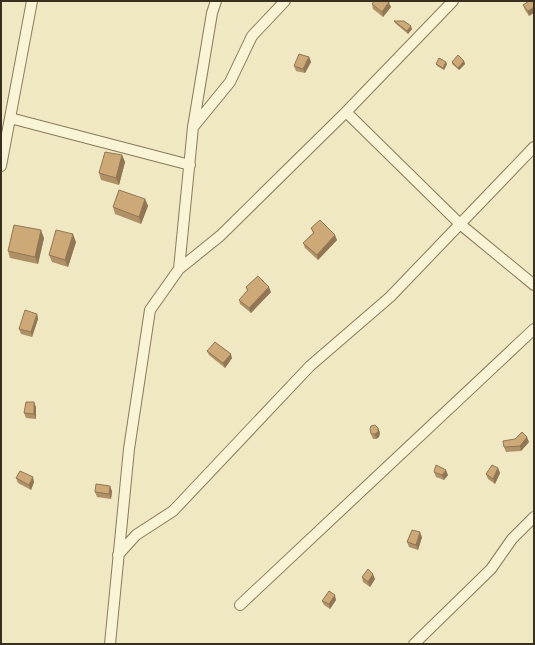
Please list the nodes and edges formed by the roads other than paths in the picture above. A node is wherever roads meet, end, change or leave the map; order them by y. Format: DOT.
graph roads {
  1 [pos="32,1"];
  2 [pos="216,1"];
  3 [pos="285,1"];
  4 [pos="453,1"];
  5 [pos="346,112"];
  6 [pos="10,118"];
  7 [pos="193,127"];
  8 [pos="534,147"];
  9 [pos="190,165"];
  10 [pos="1,166"];
  11 [pos="460,224"];
  12 [pos="179,269"];
  13 [pos="534,285"];
  14 [pos="534,330"];
  15 [pos="534,517"];
  16 [pos="118,555"];
  17 [pos="240,605"];
  18 [pos="110,644"];
  19 [pos="414,644"];
  1 -- 6 [label="street"];
  2 -- 7 [label="street"];
  3 -- 7 [label="street"];
  4 -- 5 [label="street"];
  5 -- 11 [label="street"];
  5 -- 12 [label="street"];
  6 -- 9 [label="street"];
  6 -- 10 [label="street"];
  7 -- 9 [label="street"];
  8 -- 11 [label="street"];
  9 -- 12 [label="street"];
  11 -- 13 [label="street"];
  11 -- 16 [label="street"];
  12 -- 16 [label="street"];
  14 -- 17 [label="street"];
  15 -- 19 [label="street"];
  16 -- 18 [label="street"];
}
